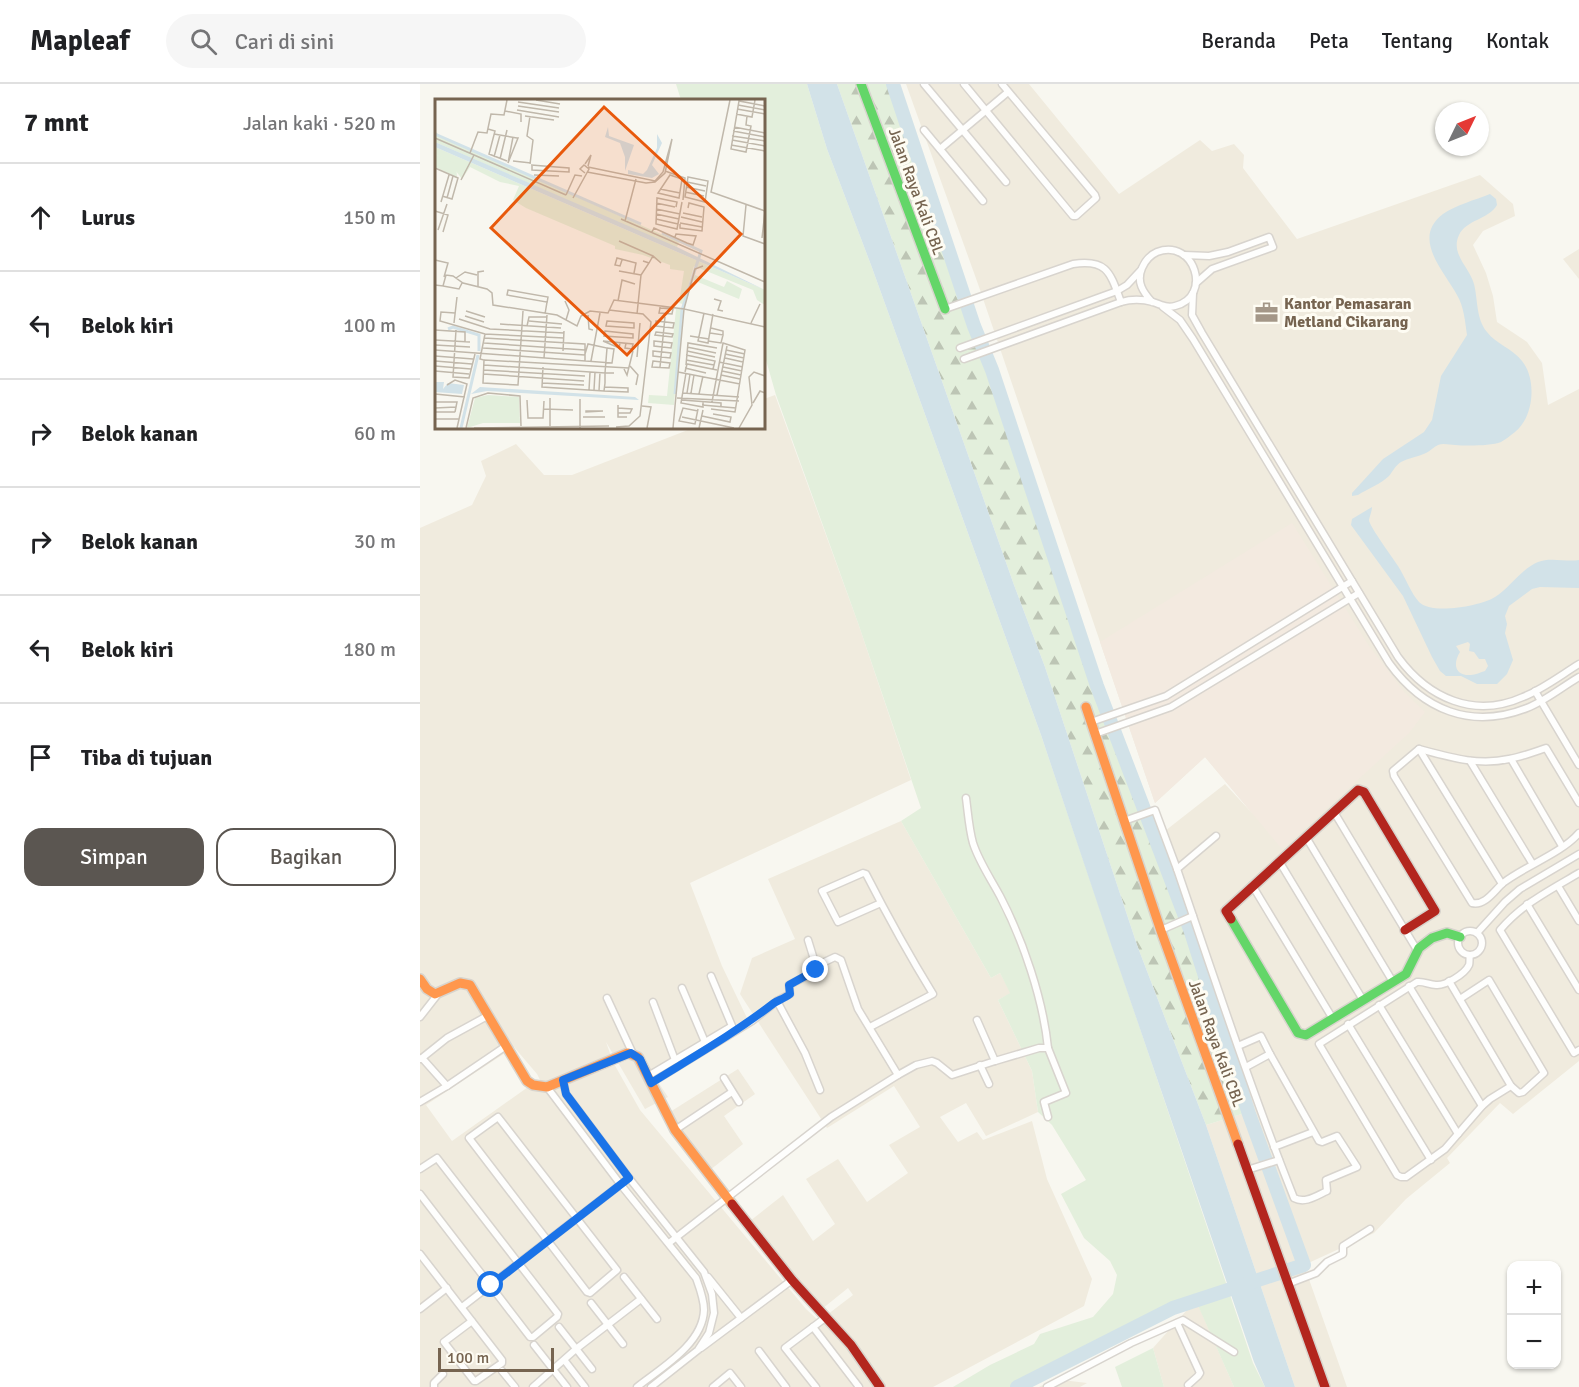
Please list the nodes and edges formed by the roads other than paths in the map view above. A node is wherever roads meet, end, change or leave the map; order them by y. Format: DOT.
graph roads {
  1 [pos="861,84"];
  2 [pos="924,84"];
  3 [pos="964,84"];
  4 [pos="1002,84"];
  5 [pos="1008,92"];
  6 [pos="986,110"];
  7 [pos="924,130"];
  8 [pos="963,130"];
  9 [pos="940,149"];
  10 [pos="1006,182"];
  11 [pos="983,201"];
  12 [pos="1184,255"];
  13 [pos="1140,271"];
  14 [pos="1197,283"];
  15 [pos="1117,291"];
  16 [pos="1193,293"];
  17 [pos="1121,302"];
  18 [pos="1152,302"];
  19 [pos="1163,307"];
  20 [pos="945,309"];
  21 [pos="960,348"];
  22 [pos="964,359"];
  23 [pos="1352,581"];
  24 [pos="1343,587"];
  25 [pos="1359,593"];
  26 [pos="1349,599"];
  27 [pos="1579,664"];
  28 [pos="1212,668"];
  29 [pos="1579,677"];
  30 [pos="1218,679"];
  31 [pos="1535,691"];
  32 [pos="1540,700"];
  33 [pos="1086,707"];
  34 [pos="1091,722"];
  35 [pos="1095,734"];
  36 [pos="1419,749"];
  37 [pos="1511,759"];
  38 [pos="1470,761"];
  39 [pos="1579,765"];
  40 [pos="966,798"];
  41 [pos="1579,803"];
  42 [pos="1334,812"];
  43 [pos="1124,821"];
  44 [pos="1579,833"];
  45 [pos="1216,836"];
  46 [pos="1306,837"];
  47 [pos="1562,846"];
  48 [pos="1548,854"];
  49 [pos="1579,854"];
  50 [pos="1279,861"];
  51 [pos="1532,863"];
  52 [pos="1556,868"];
  53 [pos="1177,869"];
  54 [pos="1579,873"];
  55 [pos="1534,881"];
  56 [pos="1502,884"];
  57 [pos="1252,885"];
  58 [pos="1558,886"];
  59 [pos="1542,895"];
  60 [pos="881,903"];
  61 [pos="1527,904"];
  62 [pos="1192,917"];
  63 [pos="1579,921"];
  64 [pos="1161,930"];
  65 [pos="1405,930"];
  66 [pos="1477,933"];
  67 [pos="1460,937"];
  68 [pos="808,940"];
  69 [pos="1417,950"];
  70 [pos="1470,955"];
  71 [pos="816,966"];
  72 [pos="711,976"];
  73 [pos="420,979"];
  74 [pos="1449,981"];
  75 [pos="1394,982"];
  76 [pos="1409,986"];
  77 [pos="682,988"];
  78 [pos="1579,990"];
  79 [pos="438,994"];
  80 [pos="607,998"];
  81 [pos="1460,999"];
  82 [pos="1363,1000"];
  83 [pos="777,1001"];
  84 [pos="653,1002"];
  85 [pos="1379,1005"];
  86 [pos="489,1015"];
  87 [pos="420,1017"];
  88 [pos="1333,1019"];
  89 [pos="977,1020"];
  90 [pos="1348,1024"];
  91 [pos="870,1027"];
  92 [pos="705,1042"];
  93 [pos="506,1046"];
  94 [pos="1238,1046"];
  95 [pos="1048,1048"];
  96 [pos="1579,1050"];
  97 [pos="633,1054"];
  98 [pos="1270,1054"];
  99 [pos="421,1058"];
  100 [pos="675,1060"];
  101 [pos="995,1061"];
  102 [pos="981,1065"];
  103 [pos="1246,1067"];
  104 [pos="898,1075"];
  105 [pos="724,1078"];
  106 [pos="650,1079"];
  107 [pos="563,1080"];
  108 [pos="989,1084"];
  109 [pos="447,1086"];
  110 [pos="1511,1086"];
  111 [pos="547,1087"];
  112 [pos="820,1090"];
  113 [pos="732,1092"];
  114 [pos="420,1102"];
  115 [pos="739,1102"];
  116 [pos="1482,1106"];
  117 [pos="1048,1117"];
  118 [pos="675,1130"];
  119 [pos="1313,1132"];
  120 [pos="1458,1134"];
  121 [pos="1274,1147"];
  122 [pos="1277,1160"];
  123 [pos="1431,1160"];
  124 [pos="420,1169"];
  125 [pos="1247,1170"];
  126 [pos="629,1178"];
  127 [pos="621,1185"];
  128 [pos="420,1194"];
  129 [pos="727,1199"];
  130 [pos="578,1218"];
  131 [pos="1370,1229"];
  132 [pos="677,1237"];
  133 [pos="548,1242"];
  134 [pos="669,1243"];
  135 [pos="420,1254"];
  136 [pos="519,1263"];
  137 [pos="704,1272"];
  138 [pos="624,1277"];
  139 [pos="792,1280"];
  140 [pos="1294,1282"];
  141 [pos="491,1285"];
  142 [pos="447,1288"];
  143 [pos="641,1299"];
  144 [pos="591,1303"];
  145 [pos="462,1307"];
  146 [pos="420,1309"];
  147 [pos="741,1318"];
  148 [pos="825,1318"];
  149 [pos="657,1319"];
  150 [pos="472,1321"];
  151 [pos="1177,1323"];
  152 [pos="608,1324"];
  153 [pos="559,1327"];
  154 [pos="813,1327"];
  155 [pos="623,1344"];
  156 [pos="534,1345"];
  157 [pos="576,1349"];
  158 [pos="698,1350"];
  159 [pos="759,1351"];
  160 [pos="1234,1352"];
  161 [pos="565,1361"];
  162 [pos="592,1369"];
  163 [pos="554,1370"];
  164 [pos="502,1371"];
  165 [pos="443,1374"];
  166 [pos="1188,1385"];
  167 [pos="434,1387"];
  168 [pos="514,1387"];
  169 [pos="533,1387"];
  170 [pos="567,1387"];
  171 [pos="585,1387"];
  172 [pos="637,1387"];
  173 [pos="651,1387"];
  174 [pos="712,1387"];
  175 [pos="741,1387"];
  176 [pos="786,1387"];
  177 [pos="816,1387"];
  178 [pos="859,1387"];
  179 [pos="880,1387"];
  180 [pos="1047,1387"];
  181 [pos="1325,1387"];
  1 -- 20 [label="street, Jalan Raya Kali CBL"];
  2 -- 8 [label="street"];
  3 -- 6 [label="street"];
  4 -- 5 [label="street"];
  5 -- 6 [label="street"];
  5 -- 6 [label="street"];
  6 -- 8 [label="street"];
  7 -- 9 [label="street"];
  8 -- 9 [label="street"];
  8 -- 10 [label="street"];
  9 -- 11 [label="street"];
  12 -- 13 [label="street"];
  12 -- 14 [label="street"];
  12 -- 14 [label="street"];
  13 -- 15 [label="street"];
  13 -- 18 [label="street"];
  14 -- 16 [label="street"];
  15 -- 17 [label="street"];
  15 -- 20 [label="street"];
  15 -- 21 [label="street"];
  16 -- 19 [label="street"];
  16 -- 23 [label="street"];
  17 -- 18 [label="street"];
  17 -- 22 [label="street"];
  18 -- 19 [label="street"];
  19 -- 24 [label="street"];
  23 -- 24 [label="street"];
  23 -- 25 [label="street"];
  24 -- 26 [label="street"];
  24 -- 28 [label="street"];
  25 -- 26 [label="street"];
  25 -- 31 [label="street"];
  26 -- 30 [label="street"];
  26 -- 32 [label="street"];
  27 -- 31 [label="street"];
  28 -- 30 [label="street"];
  28 -- 34 [label="street"];
  29 -- 32 [label="street"];
  30 -- 35 [label="street"];
  31 -- 32 [label="street"];
  32 -- 39 [label="street"];
  33 -- 34 [label="street, Jalan Raya Kali CBL"];
  34 -- 35 [label="street, Jalan Raya Kali CBL"];
  35 -- 43 [label="street, Jalan Raya Kali CBL"];
  36 -- 38 [label="street"];
  36 -- 56 [label="street"];
  36 -- 56 [label="street"];
  37 -- 38 [label="street"];
  37 -- 41 [label="street"];
  37 -- 47 [label="street"];
  38 -- 51 [label="street"];
  40 -- 95 [label="street"];
  42 -- 46 [label="street"];
  42 -- 65 [label="street"];
  42 -- 65 [label="street"];
  43 -- 53 [label="street"];
  43 -- 64 [label="street, Jalan Raya Kali CBL"];
  44 -- 47 [label="street"];
  45 -- 53 [label="street"];
  46 -- 50 [label="street"];
  46 -- 75 [label="street"];
  47 -- 48 [label="street"];
  48 -- 51 [label="street"];
  48 -- 52 [label="street"];
  49 -- 52 [label="street"];
  50 -- 57 [label="street"];
  50 -- 82 [label="street"];
  51 -- 56 [label="street"];
  52 -- 55 [label="street"];
  53 -- 62 [label="street"];
  54 -- 58 [label="street"];
  55 -- 59 [label="street"];
  55 -- 66 [label="street"];
  57 -- 88 [label="street"];
  57 -- 88 [label="street"];
  58 -- 59 [label="street"];
  58 -- 63 [label="street"];
  59 -- 61 [label="street"];
  60 -- 60 [label="street"];
  60 -- 91 [label="street"];
  61 -- 78 [label="street"];
  61 -- 96 [label="street"];
  62 -- 64 [label="street"];
  62 -- 94 [label="street"];
  64 -- 125 [label="street, Jalan Raya Kali CBL"];
  65 -- 69 [label="street"];
  66 -- 67 [label="street"];
  66 -- 70 [label="street"];
  67 -- 69 [label="street"];
  67 -- 70 [label="street"];
  68 -- 71 [label="street"];
  69 -- 75 [label="street"];
  70 -- 74 [label="street"];
  71 -- 83 [label="street"];
  71 -- 91 [label="street"];
  72 -- 92 [label="street"];
  73 -- 79 [label="street"];
  74 -- 76 [label="street"];
  74 -- 81 [label="street"];
  75 -- 82 [label="street"];
  76 -- 85 [label="street"];
  76 -- 116 [label="street"];
  77 -- 92 [label="street"];
  79 -- 86 [label="street"];
  79 -- 87 [label="street"];
  80 -- 97 [label="street"];
  81 -- 110 [label="street"];
  81 -- 110 [label="street"];
  82 -- 88 [label="street"];
  83 -- 106 [label="street"];
  83 -- 112 [label="street"];
  84 -- 100 [label="street"];
  85 -- 90 [label="street"];
  85 -- 120 [label="street"];
  86 -- 93 [label="street"];
  86 -- 99 [label="street"];
  89 -- 101 [label="street"];
  90 -- 123 [label="street"];
  90 -- 123 [label="street"];
  91 -- 104 [label="street"];
  92 -- 100 [label="street"];
  93 -- 109 [label="street"];
  93 -- 111 [label="street"];
  94 -- 98 [label="street"];
  94 -- 103 [label="street"];
  95 -- 101 [label="street"];
  95 -- 117 [label="street"];
  97 -- 106 [label="street"];
  97 -- 107 [label="street"];
  98 -- 103 [label="street"];
  98 -- 119 [label="street"];
  99 -- 109 [label="street"];
  100 -- 106 [label="street"];
  101 -- 102 [label="street"];
  102 -- 104 [label="street"];
  102 -- 108 [label="street"];
  103 -- 121 [label="street"];
  104 -- 129 [label="street"];
  105 -- 113 [label="street"];
  106 -- 118 [label="street"];
  107 -- 111 [label="street"];
  107 -- 126 [label="street"];
  109 -- 114 [label="street"];
  110 -- 116 [label="street"];
  111 -- 127 [label="street"];
  113 -- 115 [label="street"];
  113 -- 118 [label="street"];
  116 -- 120 [label="street"];
  118 -- 129 [label="street"];
  119 -- 121 [label="street"];
  119 -- 122 [label="street"];
  120 -- 123 [label="street"];
  121 -- 122 [label="street"];
  122 -- 125 [label="street"];
  124 -- 136 [label="street"];
  125 -- 140 [label="street, Jalan Raya Kali CBL"];
  126 -- 127 [label="street"];
  126 -- 132 [label="street"];
  127 -- 130 [label="street"];
  127 -- 134 [label="street"];
  128 -- 141 [label="street"];
  129 -- 132 [label="street"];
  129 -- 139 [label="street"];
  130 -- 133 [label="street"];
  130 -- 133 [label="street"];
  130 -- 133 [label="street"];
  131 -- 140 [label="street"];
  132 -- 134 [label="street"];
  132 -- 137 [label="street"];
  133 -- 136 [label="street"];
  134 -- 172 [label="street"];
  135 -- 142 [label="street"];
  136 -- 141 [label="street"];
  136 -- 141 [label="street"];
  137 -- 147 [label="street"];
  137 -- 158 [label="street"];
  138 -- 143 [label="street"];
  139 -- 147 [label="street"];
  139 -- 148 [label="street"];
  140 -- 181 [label="street, Jalan Raya Kali CBL"];
  141 -- 145 [label="street"];
  142 -- 145 [label="street"];
  142 -- 146 [label="street"];
  143 -- 149 [label="street"];
  143 -- 152 [label="street"];
  144 -- 152 [label="street"];
  145 -- 150 [label="street"];
  147 -- 158 [label="street"];
  148 -- 154 [label="street"];
  148 -- 179 [label="street"];
  150 -- 150 [label="street"];
  151 -- 160 [label="street"];
  151 -- 166 [label="street"];
  151 -- 180 [label="street"];
  152 -- 155 [label="street"];
  152 -- 157 [label="street"];
  153 -- 157 [label="street"];
  154 -- 177 [label="street"];
  154 -- 178 [label="street"];
  156 -- 163 [label="street"];
  157 -- 161 [label="street"];
  157 -- 162 [label="street"];
  158 -- 173 [label="street"];
  159 -- 176 [label="street"];
  161 -- 163 [label="street"];
  161 -- 171 [label="street"];
  163 -- 169 [label="street"];
  163 -- 170 [label="street"];
  164 -- 168 [label="street"];
  165 -- 167 [label="street"];
  174 -- 175 [label="street"];
}
